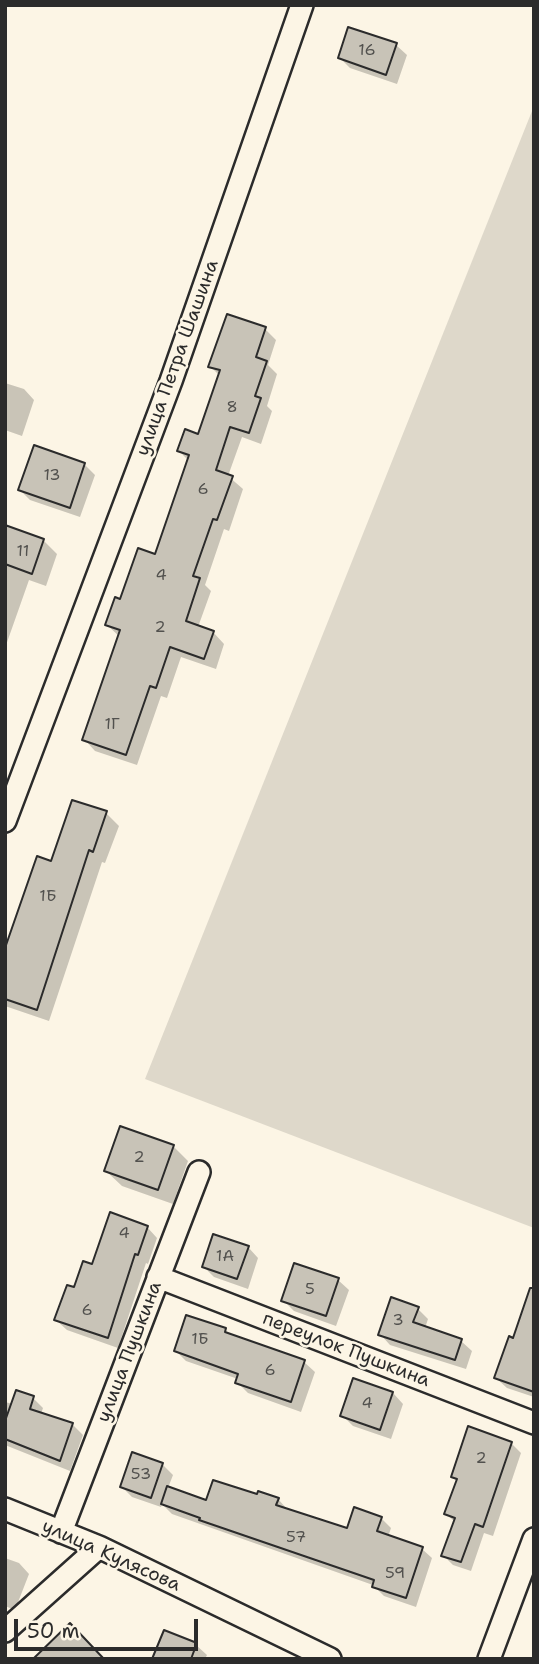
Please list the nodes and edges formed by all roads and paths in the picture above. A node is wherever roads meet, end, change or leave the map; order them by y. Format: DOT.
graph roads {
  1 [pos="302,5"];
  2 [pos="5,821"];
  3 [pos="199,1172"];
  4 [pos="158,1277"];
  5 [pos="534,1423"];
  6 [pos="5,1509"];
  7 [pos="61,1532"];
  8 [pos="534,1539"];
  9 [pos="99,1547"];
  10 [pos="5,1631"];
  11 [pos="330,1659"];
  12 [pos="489,1659"];
  1 -- 2 [label="street, улица Петра Шашина"];
  3 -- 4 [label="street, улица Пушкина"];
  4 -- 5 [label="street, переулок Пушкина"];
  4 -- 7 [label="street, улица Пушкина"];
  6 -- 7 [label="street, улица Кулясова"];
  7 -- 9 [label="street, улица Кулясова"];
  8 -- 12 [label="street"];
  9 -- 10 [label="street"];
  9 -- 11 [label="street, улица Кулясова"];
}
